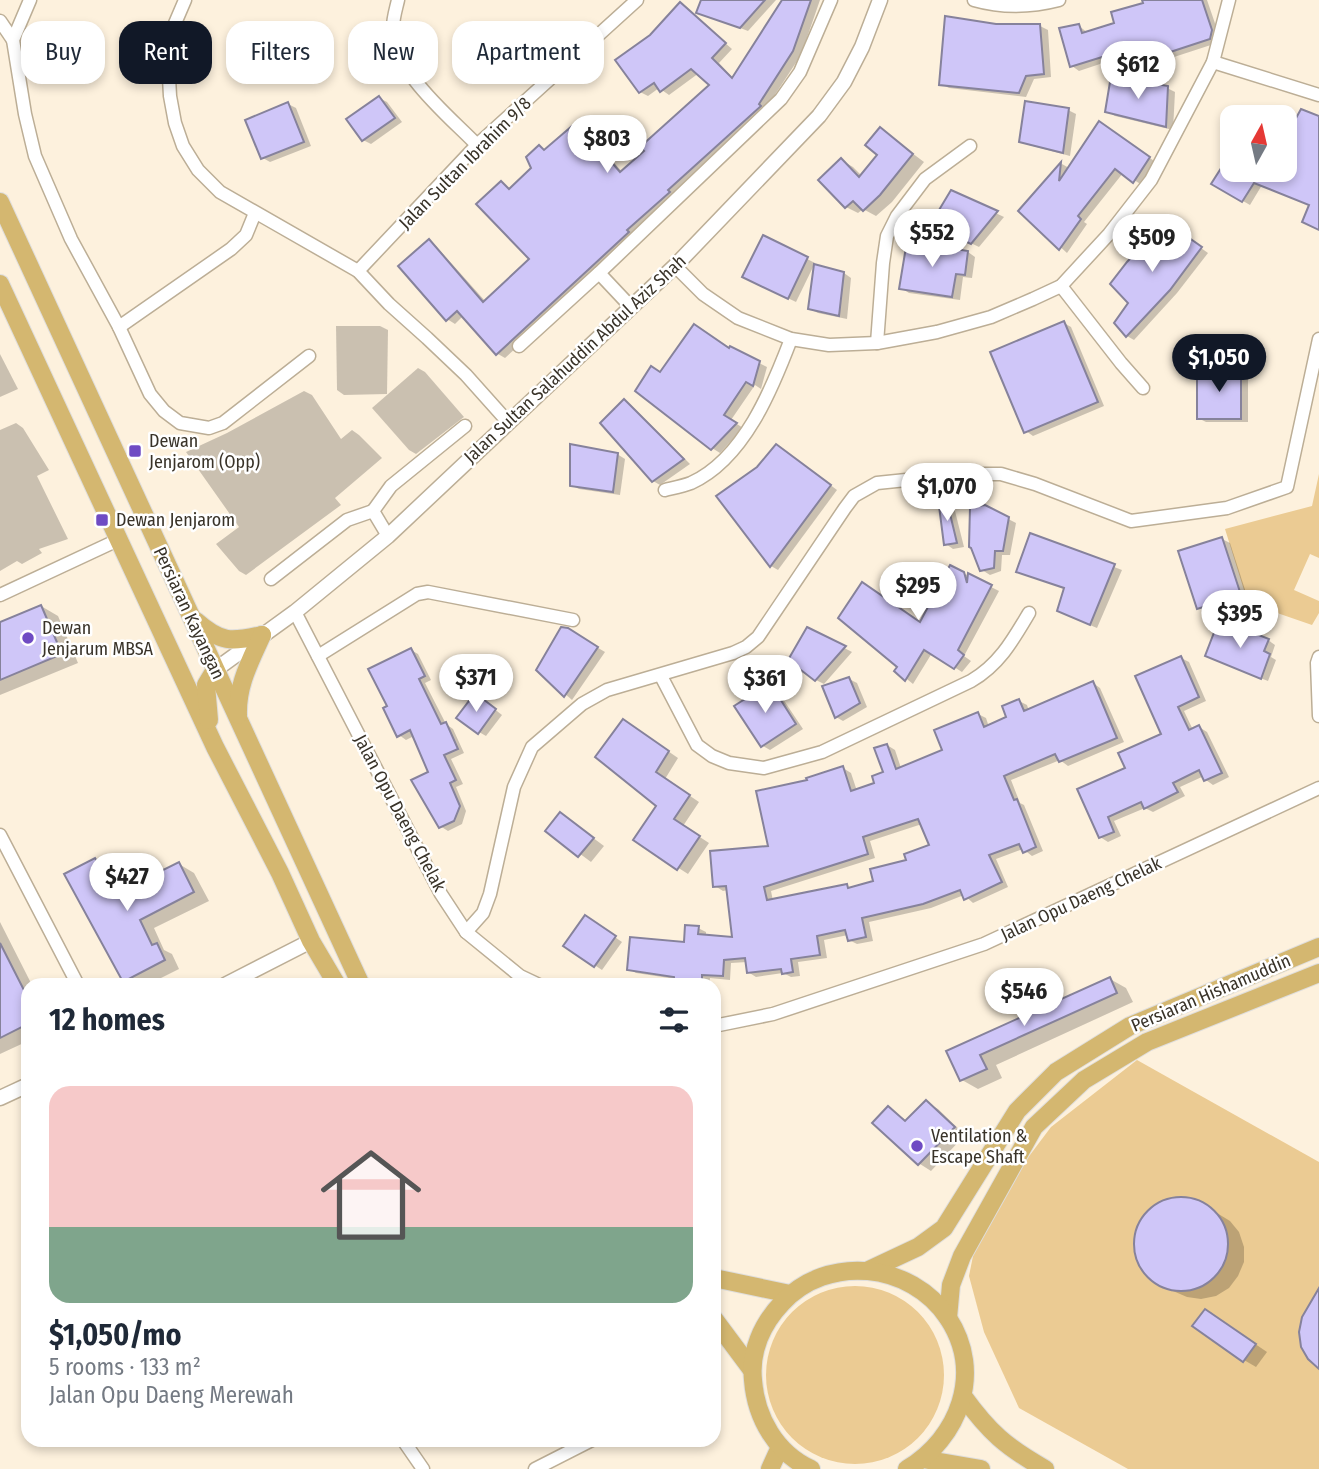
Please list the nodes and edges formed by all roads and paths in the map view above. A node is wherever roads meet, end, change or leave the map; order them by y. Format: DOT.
graph roads {
  1 [pos="30,0"];
  2 [pos="184,0"];
  3 [pos="398,0"];
  4 [pos="637,0"];
  5 [pos="831,0"];
  6 [pos="880,0"];
  7 [pos="974,0"];
  8 [pos="1059,0"];
  9 [pos="1229,0"];
  10 [pos="0,20"];
  11 [pos="13,40"];
  12 [pos="1213,62"];
  13 [pos="1319,95"];
  14 [pos="477,145"];
  15 [pos="970,146"];
  16 [pos="0,202"];
  17 [pos="255,213"];
  18 [pos="674,266"];
  19 [pos="358,271"];
  20 [pos="599,273"];
  21 [pos="0,284"];
  22 [pos="1061,285"];
  23 [pos="631,307"];
  24 [pos="118,327"];
  25 [pos="791,339"];
  26 [pos="1319,339"];
  27 [pos="877,343"];
  28 [pos="519,346"];
  29 [pos="309,356"];
  30 [pos="1143,388"];
  31 [pos="508,422"];
  32 [pos="465,426"];
  33 [pos="664,490"];
  34 [pos="373,511"];
  35 [pos="388,536"];
  36 [pos="120,539"];
  37 [pos="271,579"];
  38 [pos="0,595"];
  39 [pos="295,612"];
  40 [pos="1029,613"];
  41 [pos="190,617"];
  42 [pos="573,621"];
  43 [pos="262,635"];
  44 [pos="318,656"];
  45 [pos="1319,657"];
  46 [pos="215,670"];
  47 [pos="661,676"];
  48 [pos="1319,716"];
  49 [pos="238,719"];
  50 [pos="215,747"];
  51 [pos="1319,788"];
  52 [pos="0,835"];
  53 [pos="466,932"];
  54 [pos="311,941"];
  55 [pos="1319,947"];
  56 [pos="1319,973"];
  57 [pos="74,978"];
  58 [pos="239,978"];
  59 [pos="333,978"];
  60 [pos="358,978"];
  61 [pos="524,978"];
  62 [pos="721,1025"];
  63 [pos="21,1088"];
  64 [pos="0,1098"];
  65 [pos="869,1270"];
  66 [pos="721,1279"];
  67 [pos="790,1294"];
  68 [pos="948,1318"];
  69 [pos="721,1328"];
  70 [pos="752,1370"];
  71 [pos="963,1396"];
  72 [pos="407,1447"];
  73 [pos="578,1447"];
  74 [pos="780,1447"];
  75 [pos="923,1459"];
  76 [pos="423,1469"];
  77 [pos="535,1469"];
  78 [pos="770,1469"];
  79 [pos="811,1469"];
  80 [pos="906,1469"];
  81 [pos="981,1469"];
  82 [pos="1045,1469"];
  1 -- 11 [label="street"];
  2 -- 17 [label="street"];
  3 -- 14 [label="street"];
  4 -- 14 [label="street, Jalan Sultan Ibrahim 9/8"];
  5 -- 20 [label="street"];
  6 -- 18 [label="street, Jalan Sultan Salahuddin Abdul Aziz Shah"];
  7 -- 8 [label="street"];
  9 -- 12 [label="street"];
  10 -- 11 [label="street"];
  11 -- 24 [label="street"];
  12 -- 13 [label="street"];
  12 -- 22 [label="street"];
  14 -- 19 [label="street, Jalan Sultan Ibrahim 9/8"];
  15 -- 27 [label="street"];
  16 -- 41 [label="main road, Persiaran Kayangan"];
  17 -- 19 [label="street"];
  17 -- 24 [label="street"];
  18 -- 23 [label="street, Jalan Sultan Salahuddin Abdul Aziz Shah"];
  18 -- 25 [label="street"];
  19 -- 31 [label="street"];
  20 -- 23 [label="street"];
  20 -- 28 [label="street"];
  21 -- 36 [label="main road, Persiaran Kayangan"];
  22 -- 27 [label="street"];
  22 -- 30 [label="street"];
  23 -- 31 [label="street, Jalan Sultan Salahuddin Abdul Aziz Shah"];
  24 -- 29 [label="street"];
  25 -- 27 [label="street"];
  25 -- 33 [label="street"];
  26 -- 47 [label="street"];
  31 -- 35 [label="street, Jalan Sultan Salahuddin Abdul Aziz Shah"];
  32 -- 34 [label="street"];
  34 -- 35 [label="street"];
  34 -- 37 [label="street"];
  35 -- 39 [label="street, Jalan Sultan Salahuddin Abdul Aziz Shah"];
  36 -- 38 [label="street"];
  36 -- 50 [label="main road, Persiaran Kayangan"];
  39 -- 43 [label="street, Jalan Sultan Salahuddin Abdul Aziz Shah"];
  39 -- 44 [label="street, Jalan Opu Daeng Chelak"];
  40 -- 47 [label="street"];
  41 -- 43 [label="main road"];
  41 -- 46 [label="main road, Persiaran Kayangan"];
  42 -- 44 [label="street"];
  43 -- 46 [label="street, Jalan Sultan Salahuddin Abdul Aziz Shah"];
  43 -- 49 [label="main road"];
  44 -- 53 [label="street, Jalan Opu Daeng Chelak"];
  45 -- 48 [label="street"];
  46 -- 49 [label="main road, Persiaran Kayangan"];
  46 -- 50 [label="main road"];
  47 -- 53 [label="street"];
  49 -- 60 [label="main road, Persiaran Kayangan"];
  50 -- 54 [label="main road, Persiaran Kayangan"];
  51 -- 62 [label="street, Jalan Opu Daeng Chelak"];
  52 -- 57 [label="street"];
  53 -- 61 [label="street, Jalan Opu Daeng Chelak"];
  54 -- 58 [label="street"];
  54 -- 59 [label="main road, Persiaran Kayangan"];
  55 -- 65 [label="main road, Persiaran Hishamuddin"];
  56 -- 68 [label="main road, Persiaran Hishamuddin"];
  63 -- 64 [label="street"];
  65 -- 67 [label="main road"];
  65 -- 68 [label="main road"];
  66 -- 67 [label="main road"];
  67 -- 70 [label="main road"];
  68 -- 71 [label="main road"];
  69 -- 70 [label="main road"];
  70 -- 74 [label="main road"];
  71 -- 75 [label="main road"];
  71 -- 82 [label="main road"];
  72 -- 76 [label="street"];
  73 -- 77 [label="street"];
  74 -- 78 [label="main road"];
  74 -- 79 [label="main road"];
  75 -- 80 [label="main road"];
  75 -- 81 [label="main road"];
}
